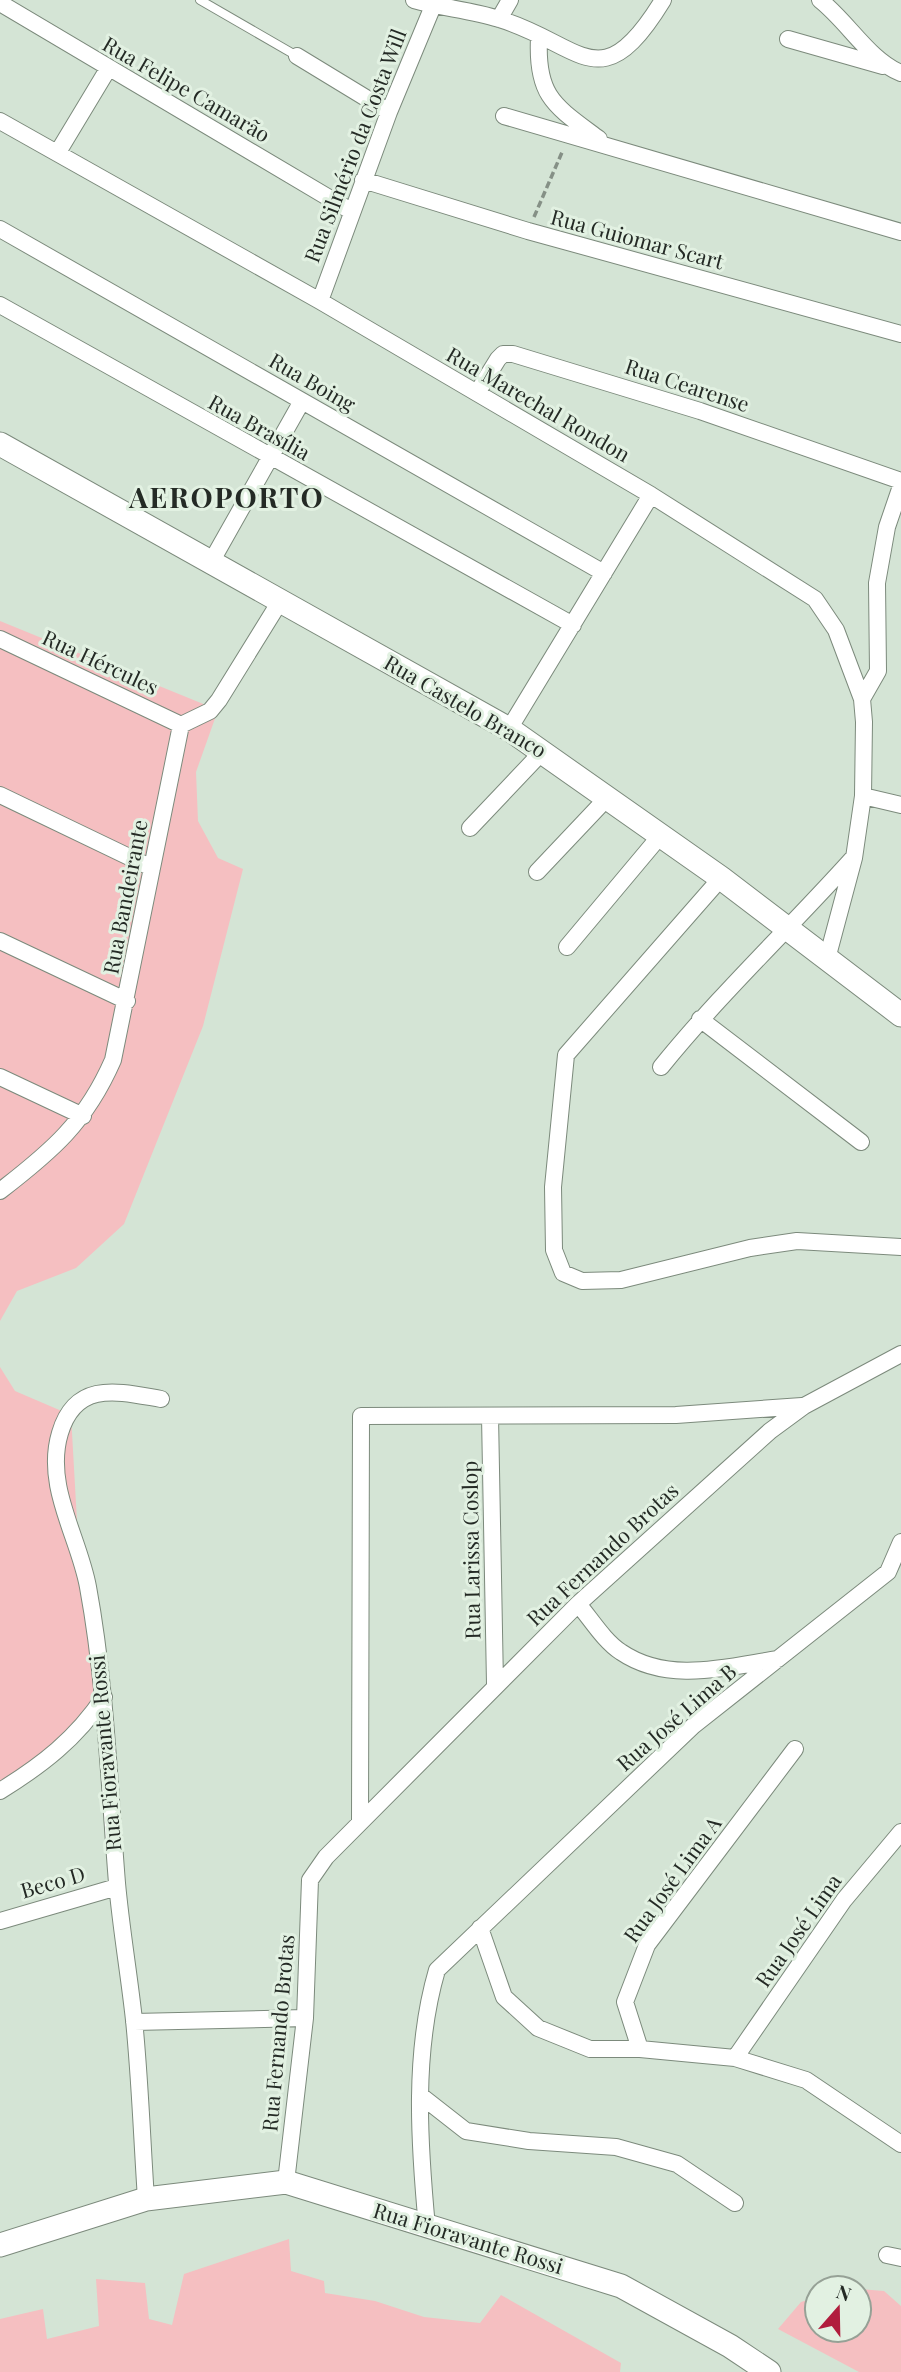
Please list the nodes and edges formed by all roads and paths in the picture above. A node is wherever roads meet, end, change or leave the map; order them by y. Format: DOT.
graph roads {
  1 [pos="200,0"];
  2 [pos="414,0"];
  3 [pos="510,0"];
  4 [pos="663,0"];
  5 [pos="820,0"];
  6 [pos="3,2"];
  7 [pos="433,6"];
  8 [pos="499,19"];
  9 [pos="539,38"];
  10 [pos="788,39"];
  11 [pos="297,56"];
  12 [pos="883,66"];
  13 [pos="108,69"];
  14 [pos="901,73"];
  15 [pos="389,112"];
  16 [pos="503,116"];
  17 [pos="0,121"];
  18 [pos="569,135"];
  19 [pos="606,144"];
  20 [pos="58,152"];
  21 [pos="363,180"];
  22 [pos="352,211"];
  23 [pos="0,229"];
  24 [pos="528,231"];
  25 [pos="901,232"];
  26 [pos="320,301"];
  27 [pos="0,305"];
  28 [pos="901,334"];
  29 [pos="477,393"];
  30 [pos="302,401"];
  31 [pos="0,444"];
  32 [pos="269,458"];
  33 [pos="901,483"];
  34 [pos="651,495"];
  35 [pos="210,564"];
  36 [pos="604,573"];
  37 [pos="279,603"];
  38 [pos="573,625"];
  39 [pos="0,639"];
  40 [pos="862,699"];
  41 [pos="181,725"];
  42 [pos="509,729"];
  43 [pos="543,751"];
  44 [pos="0,795"];
  45 [pos="863,796"];
  46 [pos="607,798"];
  47 [pos="901,805"];
  48 [pos="470,828"];
  49 [pos="660,836"];
  50 [pos="854,858"];
  51 [pos="152,868"];
  52 [pos="537,872"];
  53 [pos="721,878"];
  54 [pos="790,929"];
  55 [pos="0,941"];
  56 [pos="567,947"];
  57 [pos="827,959"];
  58 [pos="127,1001"];
  59 [pos="901,1015"];
  60 [pos="700,1019"];
  61 [pos="661,1067"];
  62 [pos="0,1077"];
  63 [pos="83,1116"];
  64 [pos="861,1142"];
  65 [pos="0,1191"];
  66 [pos="901,1247"];
  67 [pos="901,1354"];
  68 [pos="161,1399"];
  69 [pos="804,1406"];
  70 [pos="490,1416"];
  71 [pos="901,1542"];
  72 [pos="578,1604"];
  73 [pos="780,1658"];
  74 [pos="495,1684"];
  75 [pos="104,1697"];
  76 [pos="795,1749"];
  77 [pos="0,1791"];
  78 [pos="360,1822"];
  79 [pos="901,1832"];
  80 [pos="117,1887"];
  81 [pos="0,1921"];
  82 [pos="480,1928"];
  83 [pos="305,2018"];
  84 [pos="134,2022"];
  85 [pos="640,2049"];
  86 [pos="736,2058"];
  87 [pos="419,2095"];
  88 [pos="901,2144"];
  89 [pos="286,2182"];
  90 [pos="146,2199"];
  91 [pos="735,2203"];
  92 [pos="427,2227"];
  93 [pos="0,2245"];
  94 [pos="769,2372"];
  1 -- 11 [label="lane"];
  2 -- 7 [label="street"];
  3 -- 8 [label="street"];
  4 -- 9 [label="street"];
  5 -- 12 [label="street"];
  6 -- 13 [label="street, Rua Felipe Camarão"];
  7 -- 8 [label="street"];
  7 -- 15 [label="street, Rua Silmério da Costa Will"];
  8 -- 9 [label="street"];
  9 -- 19 [label="street"];
  10 -- 12 [label="street"];
  11 -- 15 [label="street"];
  12 -- 14 [label="street"];
  13 -- 20 [label="street"];
  13 -- 22 [label="street, Rua Felipe Camarão"];
  15 -- 21 [label="street, Rua Silmério da Costa Will"];
  16 -- 18 [label="street"];
  17 -- 20 [label="street, Rua Marechal Rondon"];
  18 -- 19 [label="street"];
  18 -- 24 [label="path"];
  19 -- 25 [label="street"];
  20 -- 26 [label="street, Rua Marechal Rondon"];
  21 -- 22 [label="street, Rua Silmério da Costa Will"];
  21 -- 24 [label="street, Rua Guiomar Scart"];
  22 -- 26 [label="street, Rua Silmério da Costa Will"];
  23 -- 30 [label="street, Rua Boing"];
  24 -- 28 [label="street, Rua Guiomar Scart"];
  26 -- 29 [label="street, Rua Marechal Rondon"];
  27 -- 32 [label="street, Rua Brasília"];
  29 -- 33 [label="street, Rua Cearense"];
  29 -- 34 [label="street, Rua Marechal Rondon"];
  30 -- 32 [label="street"];
  30 -- 36 [label="street, Rua Boing"];
  31 -- 35 [label="street, Rua Castelo Branco"];
  32 -- 35 [label="street"];
  32 -- 38 [label="street, Rua Brasília"];
  33 -- 40 [label="street"];
  34 -- 36 [label="street"];
  34 -- 40 [label="street, Rua Marechal Rondon"];
  35 -- 37 [label="street, Rua Castelo Branco"];
  36 -- 38 [label="street"];
  37 -- 41 [label="street"];
  37 -- 42 [label="street, Rua Castelo Branco"];
  38 -- 42 [label="street"];
  39 -- 41 [label="street, Rua Hércules"];
  40 -- 45 [label="street, Rua Marechal Rondon"];
  41 -- 51 [label="street, Rua Bandeirante"];
  42 -- 43 [label="street, Rua Castelo Branco"];
  43 -- 46 [label="street, Rua Castelo Branco"];
  43 -- 48 [label="street"];
  44 -- 51 [label="street"];
  45 -- 47 [label="street"];
  45 -- 50 [label="street, Rua Marechal Rondon"];
  46 -- 49 [label="street, Rua Castelo Branco"];
  46 -- 52 [label="street"];
  49 -- 53 [label="street, Rua Castelo Branco"];
  49 -- 56 [label="street"];
  50 -- 54 [label="street"];
  50 -- 57 [label="street, Rua Marechal Rondon"];
  51 -- 58 [label="street, Rua Bandeirante"];
  53 -- 54 [label="street, Rua Castelo Branco"];
  53 -- 66 [label="street"];
  54 -- 57 [label="street, Rua Castelo Branco"];
  54 -- 60 [label="street"];
  55 -- 58 [label="street"];
  57 -- 59 [label="street, Rua Castelo Branco"];
  58 -- 63 [label="street, Rua Bandeirante"];
  60 -- 61 [label="street"];
  60 -- 64 [label="street"];
  62 -- 63 [label="street"];
  63 -- 65 [label="street, Rua Bandeirante"];
  67 -- 69 [label="street, Rua Fernando Brotas"];
  68 -- 75 [label="street, Rua Fioravante Rossi"];
  69 -- 70 [label="street"];
  69 -- 72 [label="street, Rua Fernando Brotas"];
  70 -- 74 [label="street, Rua Larissa Coslop"];
  70 -- 78 [label="street"];
  71 -- 73 [label="street, Rua José Lima B"];
  72 -- 73 [label="street"];
  72 -- 74 [label="street, Rua Fernando Brotas"];
  73 -- 82 [label="street, Rua José Lima B"];
  74 -- 78 [label="street, Rua Fernando Brotas"];
  75 -- 77 [label="street"];
  75 -- 80 [label="street, Rua Fioravante Rossi"];
  76 -- 85 [label="street, Rua José Lima A"];
  78 -- 83 [label="street, Rua Fernando Brotas"];
  79 -- 86 [label="street, Rua José Lima"];
  80 -- 81 [label="street, Beco D"];
  80 -- 84 [label="street, Rua Fioravante Rossi"];
  82 -- 85 [label="street"];
  82 -- 87 [label="street, Rua José Lima B"];
  83 -- 84 [label="street"];
  83 -- 89 [label="street, Rua Fernando Brotas"];
  84 -- 90 [label="street, Rua Fioravante Rossi"];
  85 -- 86 [label="street"];
  86 -- 88 [label="street"];
  87 -- 91 [label="street"];
  87 -- 92 [label="street, Rua José Lima B"];
  89 -- 90 [label="street, Rua Fioravante Rossi"];
  89 -- 92 [label="street, Rua Fioravante Rossi"];
  90 -- 93 [label="street, Rua Fioravante Rossi"];
  92 -- 94 [label="street, Rua Fioravante Rossi"];
}
